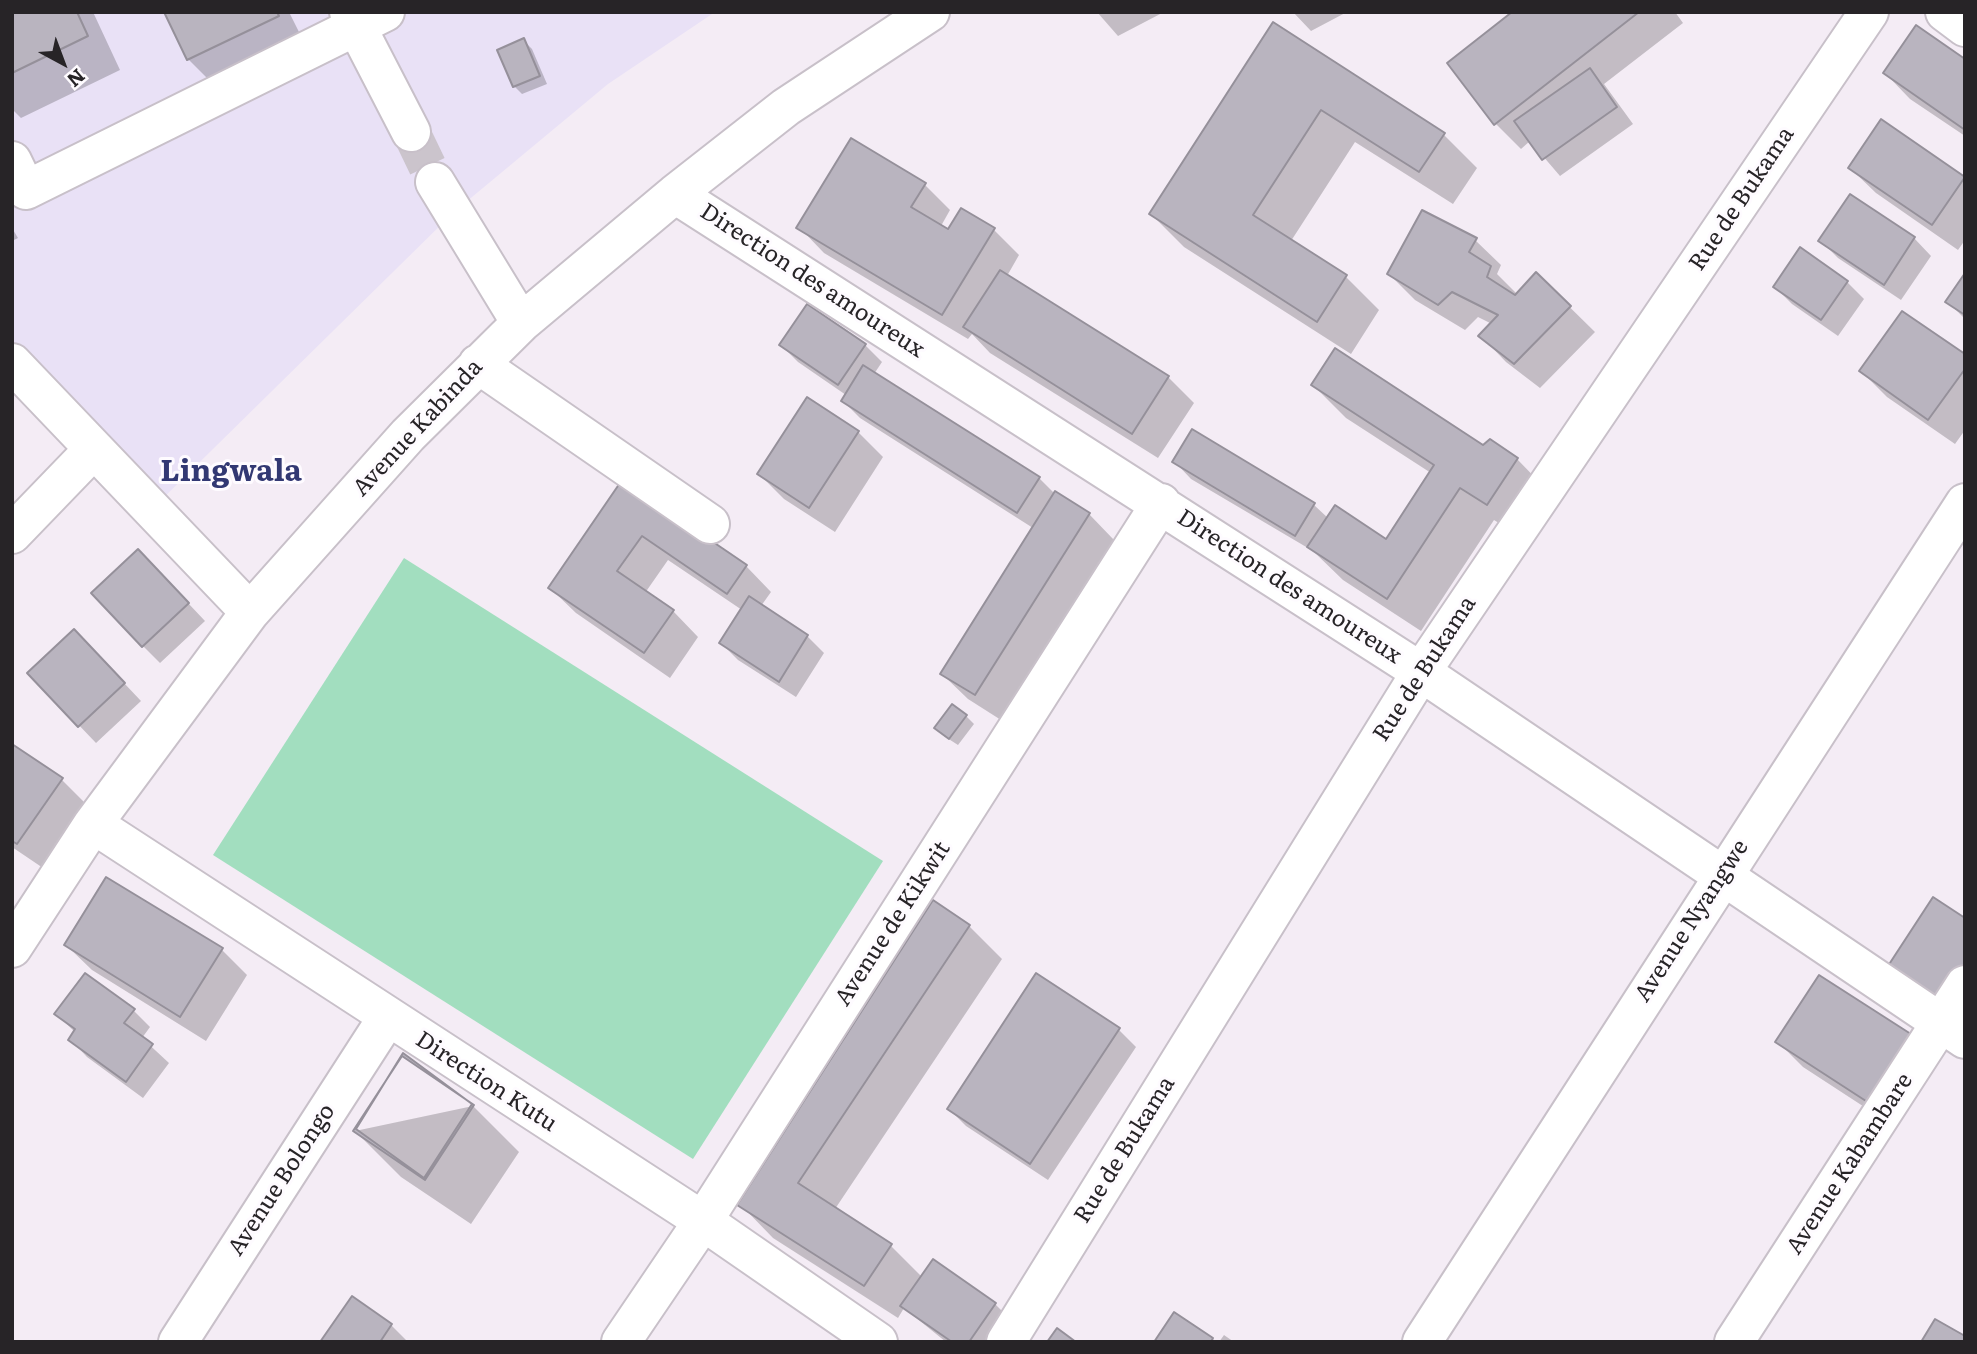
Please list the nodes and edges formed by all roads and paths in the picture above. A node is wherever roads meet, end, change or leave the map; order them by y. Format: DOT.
graph roads {
  1 [pos="930,12"];
  2 [pos="1870,12"];
  3 [pos="1945,12"];
  4 [pos="363,17"];
  5 [pos="1965,27"];
  6 [pos="411,132"];
  7 [pos="12,161"];
  8 [pos="435,181"];
  9 [pos="675,194"];
  10 [pos="521,323"];
  11 [pos="12,363"];
  12 [pos="478,364"];
  13 [pos="94,449"];
  14 [pos="1161,503"];
  15 [pos="1965,503"];
  16 [pos="710,524"];
  17 [pos="12,534"];
  18 [pos="250,612"];
  19 [pos="1420,672"];
  20 [pos="93,824"];
  21 [pos="1721,875"];
  22 [pos="12,948"];
  23 [pos="1965,985"];
  24 [pos="387,1018"];
  25 [pos="1953,1031"];
  26 [pos="703,1221"];
  27 [pos="178,1342"];
  28 [pos="621,1342"];
  29 [pos="878,1342"];
  30 [pos="1006,1342"];
  31 [pos="1422,1342"];
  32 [pos="1734,1342"];
  1 -- 9 [label="street, Avenue Kabinda"];
  2 -- 19 [label="street, Rue de Bukama"];
  3 -- 5 [label="street"];
  4 -- 6 [label="street"];
  4 -- 7 [label="street"];
  8 -- 10 [label="street"];
  9 -- 10 [label="street, Avenue Kabinda"];
  9 -- 14 [label="street, Direction des amoureux"];
  10 -- 12 [label="street, Avenue Kabinda"];
  11 -- 13 [label="street"];
  12 -- 16 [label="street"];
  12 -- 18 [label="street, Avenue Kabinda"];
  13 -- 17 [label="street"];
  13 -- 18 [label="street"];
  14 -- 19 [label="street, Direction des amoureux"];
  14 -- 26 [label="street, Avenue de Kikwit"];
  15 -- 21 [label="street, Avenue Nyangwe"];
  18 -- 20 [label="street, Avenue Kabinda"];
  19 -- 21 [label="street, Direction des amoureux"];
  19 -- 30 [label="street, Rue de Bukama"];
  20 -- 22 [label="street, Avenue Kabinda"];
  20 -- 24 [label="street, Direction Kutu"];
  21 -- 25 [label="street, Direction des amoureux"];
  21 -- 31 [label="street, Avenue Nyangwe"];
  23 -- 25 [label="street, Avenue Kabambare"];
  24 -- 26 [label="street, Direction Kutu"];
  24 -- 27 [label="street, Avenue Bolongo"];
  25 -- 32 [label="street, Avenue Kabambare"];
  26 -- 28 [label="street, Avenue de Kikwit"];
  26 -- 29 [label="street, Direction Kutu"];
}
